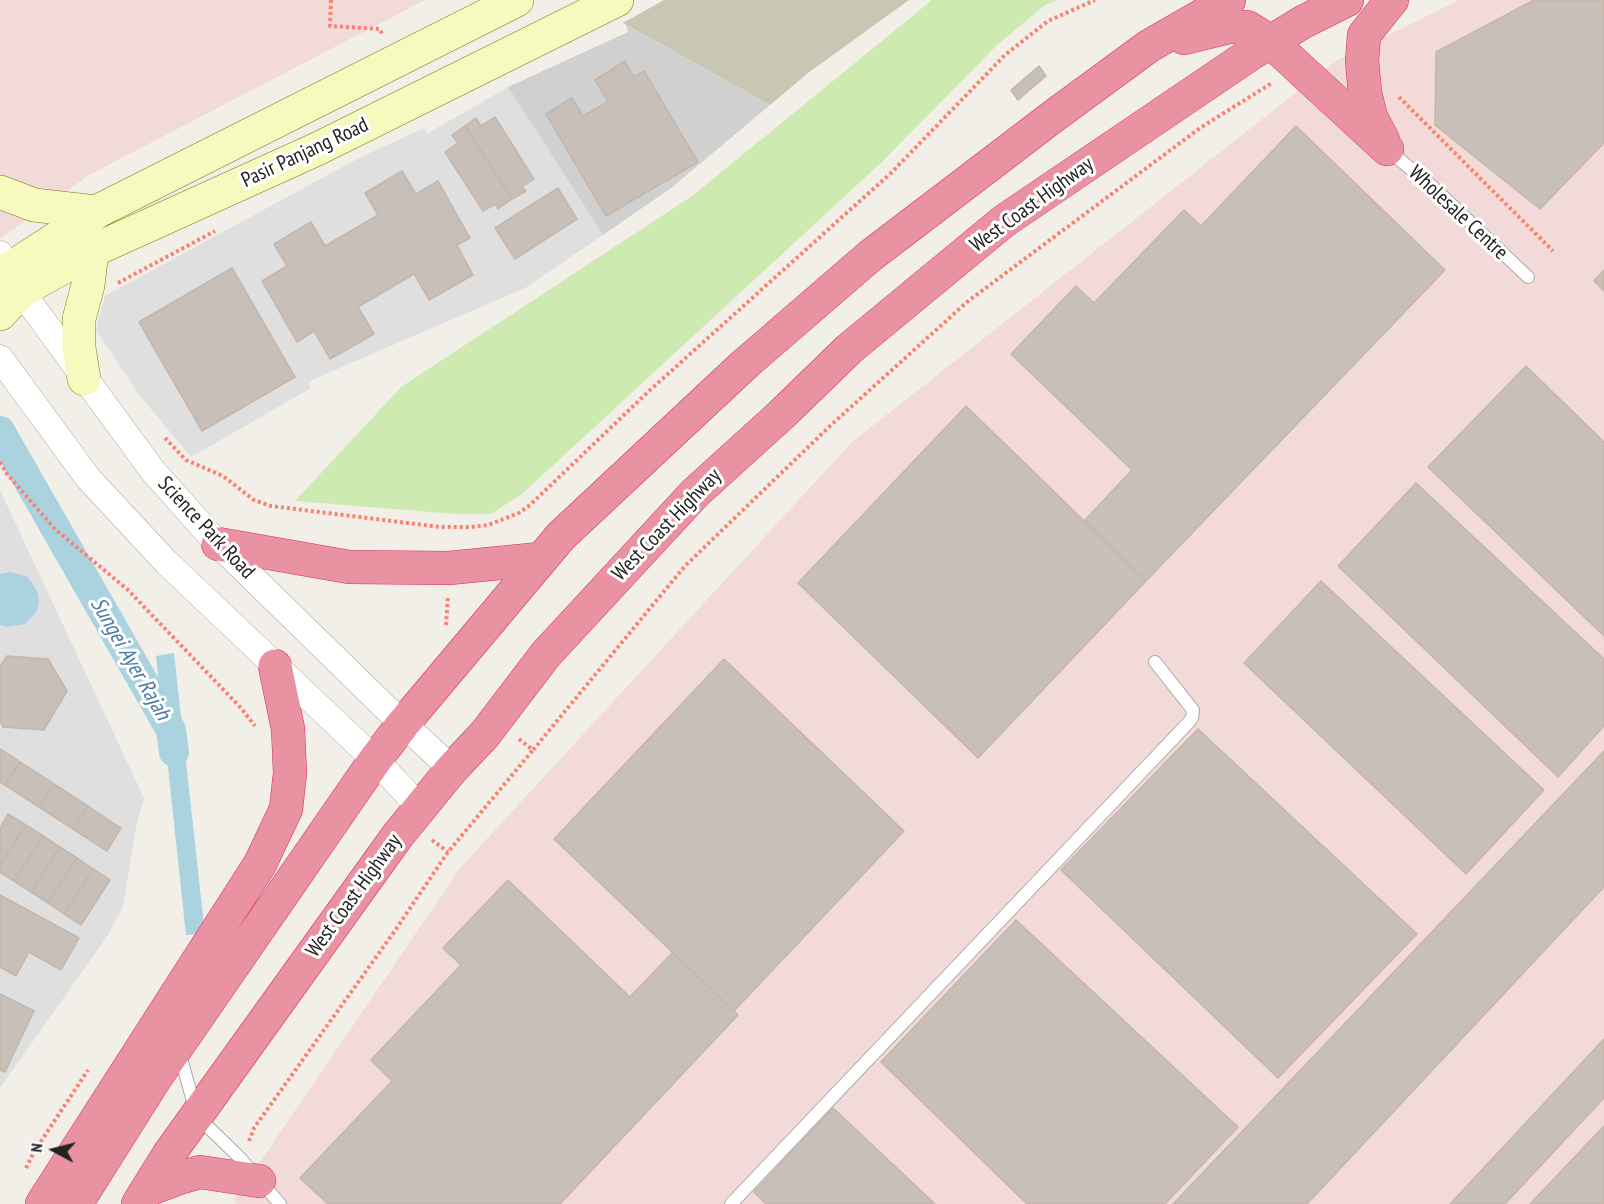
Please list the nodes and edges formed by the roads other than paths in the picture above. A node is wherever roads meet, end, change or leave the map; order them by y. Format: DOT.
graph roads {
  1 [pos="517,0"];
  2 [pos="617,0"];
  3 [pos="1229,0"];
  4 [pos="1347,0"];
  5 [pos="1392,0"];
  6 [pos="1270,42"];
  7 [pos="1149,46"];
  8 [pos="1388,149"];
  9 [pos="0,192"];
  10 [pos="96,212"];
  11 [pos="92,251"];
  12 [pos="1528,277"];
  13 [pos="6,281"];
  14 [pos="0,358"];
  15 [pos="84,379"];
  16 [pos="218,544"];
  17 [pos="540,559"];
  18 [pos="1155,662"];
  19 [pos="275,666"];
  20 [pos="403,724"];
  21 [pos="375,760"];
  22 [pos="452,769"];
  23 [pos="421,808"];
  24 [pos="178,1047"];
  25 [pos="197,1116"];
  26 [pos="260,1181"];
  27 [pos="142,1197"];
  28 [pos="42,1204"];
  29 [pos="76,1204"];
  30 [pos="731,1204"];
  1 -- 10 [label="main road, Pasir Panjang Road"];
  2 -- 11 [label="main road, Pasir Panjang Road"];
  3 -- 7 [label="highway"];
  4 -- 6 [label="highway, West Coast Highway"];
  5 -- 8 [label="highway"];
  6 -- 7 [label="highway"];
  6 -- 8 [label="highway"];
  6 -- 22 [label="highway, West Coast Highway"];
  7 -- 17 [label="highway"];
  8 -- 12 [label="lane, Wholesale Centre"];
  9 -- 10 [label="main road"];
  10 -- 13 [label="main road, Pasir Panjang Road"];
  11 -- 13 [label="main road, Pasir Panjang Road"];
  11 -- 15 [label="main road"];
  13 -- 15 [label="street, Science Park Road"];
  14 -- 19 [label="street"];
  15 -- 16 [label="street, Science Park Road"];
  16 -- 17 [label="highway"];
  16 -- 20 [label="street, Science Park Road"];
  17 -- 20 [label="highway"];
  18 -- 30 [label="lane"];
  19 -- 21 [label="street"];
  19 -- 28 [label="highway"];
  20 -- 21 [label="highway"];
  20 -- 22 [label="street, Science Park Road"];
  21 -- 23 [label="street"];
  21 -- 24 [label="highway"];
  22 -- 23 [label="highway, West Coast Highway"];
  23 -- 25 [label="highway, West Coast Highway"];
  24 -- 25 [label="lane"];
  24 -- 29 [label="highway"];
  25 -- 26 [label="lane"];
  25 -- 27 [label="highway, West Coast Highway"];
  26 -- 27 [label="highway"];
}
